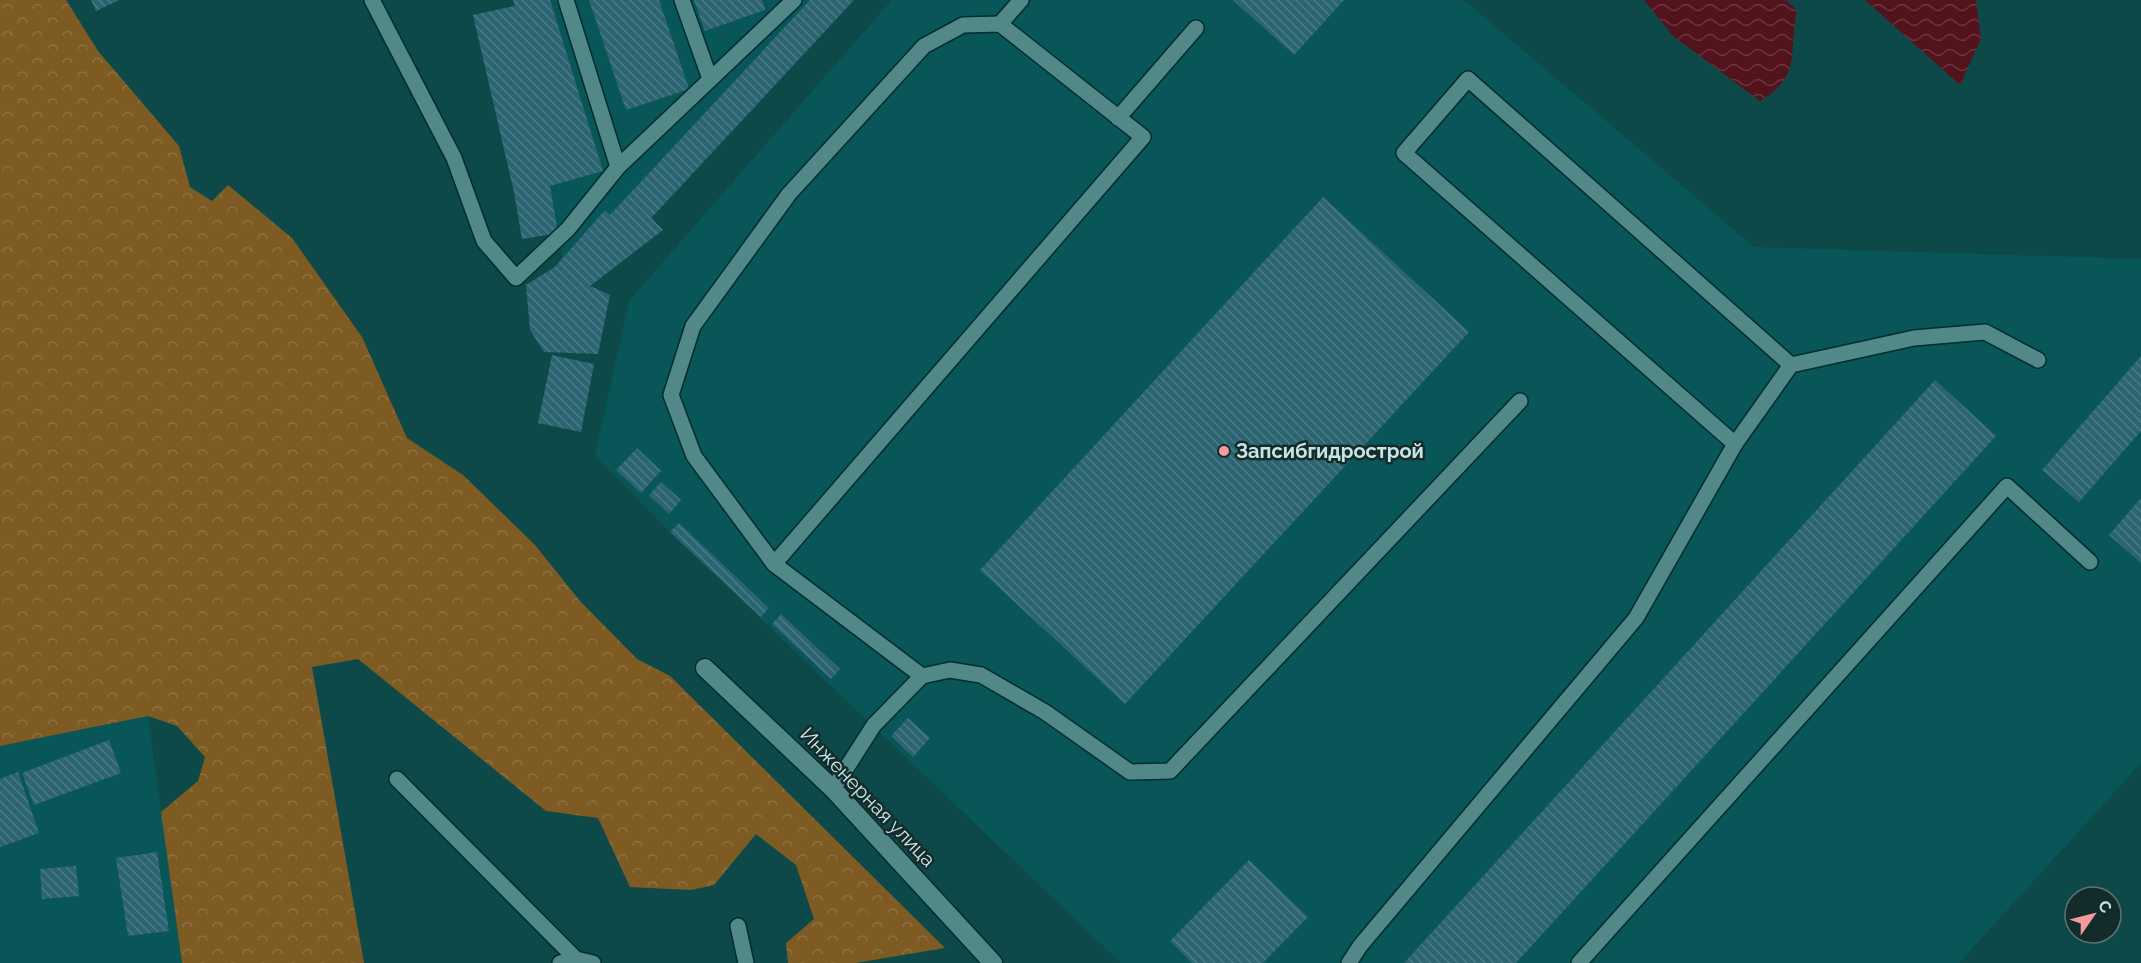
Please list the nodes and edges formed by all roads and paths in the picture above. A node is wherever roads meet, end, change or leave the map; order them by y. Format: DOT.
graph roads {
  1 [pos="372,0"];
  2 [pos="566,0"];
  3 [pos="682,0"];
  4 [pos="794,0"];
  5 [pos="1021,0"];
  6 [pos="1000,24"];
  7 [pos="1196,28"];
  8 [pos="710,79"];
  9 [pos="1118,118"];
  10 [pos="618,167"];
  11 [pos="2038,360"];
  12 [pos="1791,365"];
  13 [pos="1520,401"];
  14 [pos="1735,444"];
  15 [pos="2090,562"];
  16 [pos="774,564"];
  17 [pos="705,668"];
  18 [pos="922,676"];
  19 [pos="397,779"];
  20 [pos="833,789"];
  21 [pos="738,926"];
  22 [pos="576,959"];
  23 [pos="560,963"];
  24 [pos="593,963"];
  25 [pos="746,963"];
  26 [pos="993,963"];
  27 [pos="1349,963"];
  28 [pos="1579,963"];
  1 -- 10 [label="lane"];
  2 -- 10 [label="lane"];
  3 -- 8 [label="lane"];
  4 -- 8 [label="lane"];
  5 -- 6 [label="lane"];
  6 -- 9 [label="lane"];
  6 -- 16 [label="lane"];
  7 -- 9 [label="lane"];
  8 -- 10 [label="lane"];
  9 -- 16 [label="lane"];
  11 -- 12 [label="lane"];
  12 -- 14 [label="lane"];
  12 -- 14 [label="lane"];
  13 -- 18 [label="lane"];
  14 -- 27 [label="lane"];
  15 -- 28 [label="lane"];
  16 -- 18 [label="lane"];
  17 -- 20 [label="street, Инженерная улица"];
  18 -- 20 [label="lane"];
  19 -- 22 [label="lane"];
  20 -- 26 [label="street, Инженерная улица"];
  21 -- 25 [label="lane"];
  22 -- 23 [label="lane"];
  22 -- 24 [label="lane"];
}
